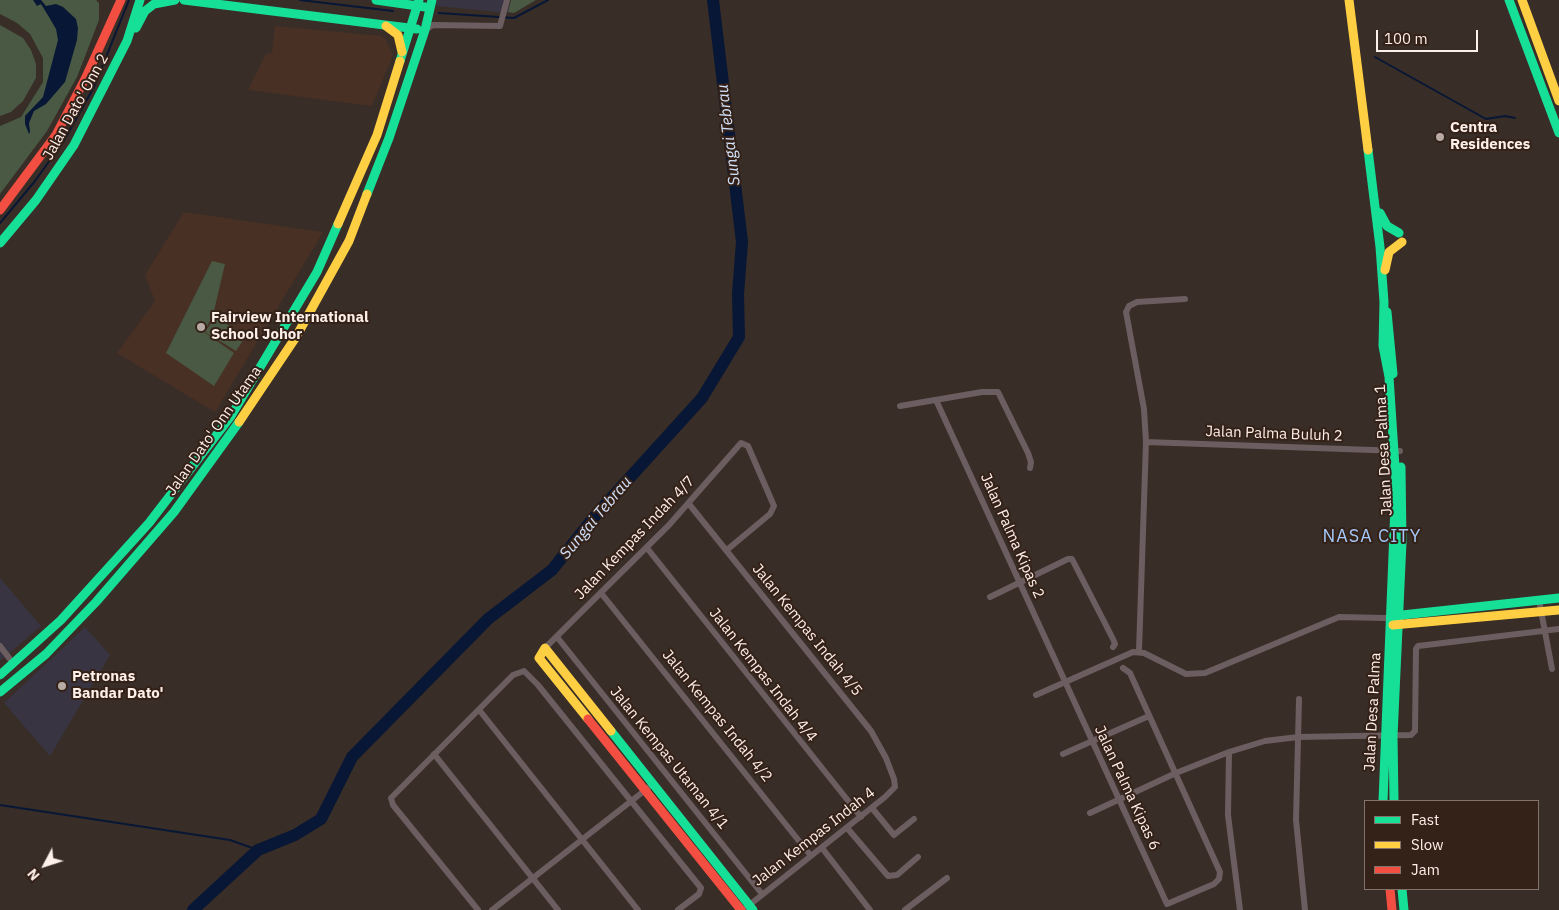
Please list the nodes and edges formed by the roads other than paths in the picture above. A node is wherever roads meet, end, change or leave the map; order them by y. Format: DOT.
graph roads {
  1 [pos="112,0"];
  2 [pos="120,0"];
  3 [pos="140,0"];
  4 [pos="175,0"];
  5 [pos="184,0"];
  6 [pos="376,0"];
  7 [pos="507,0"];
  8 [pos="1349,0"];
  9 [pos="1509,0"];
  10 [pos="1522,0"];
  11 [pos="395,1"];
  12 [pos="418,3"];
  13 [pos="431,4"];
  14 [pos="113,19"];
  15 [pos="382,24"];
  16 [pos="412,29"];
  17 [pos="425,30"];
  18 [pos="127,41"];
  19 [pos="400,63"];
  20 [pos="1559,101"];
  21 [pos="1559,133"];
  22 [pos="1374,196"];
  23 [pos="0,210"];
  24 [pos="0,243"];
  25 [pos="317,272"];
  26 [pos="329,278"];
  27 [pos="1383,280"];
  28 [pos="1185,299"];
  29 [pos="936,400"];
  30 [pos="900,406"];
  31 [pos="1146,442"];
  32 [pos="1398,451"];
  33 [pos="1030,468"];
  34 [pos="690,504"];
  35 [pos="647,548"];
  36 [pos="728,549"];
  37 [pos="1019,582"];
  38 [pos="602,593"];
  39 [pos="990,597"];
  40 [pos="1559,598"];
  41 [pos="1539,600"];
  42 [pos="1559,610"];
  43 [pos="1541,612"];
  44 [pos="1393,620"];
  45 [pos="1559,629"];
  46 [pos="1545,630"];
  47 [pos="557,637"];
  48 [pos="0,646"];
  49 [pos="1113,647"];
  50 [pos="545,648"];
  51 [pos="1138,651"];
  52 [pos="13,663"];
  53 [pos="1123,668"];
  54 [pos="1552,669"];
  55 [pos="0,675"];
  56 [pos="1065,682"];
  57 [pos="0,692"];
  58 [pos="1036,696"];
  59 [pos="1299,699"];
  60 [pos="480,711"];
  61 [pos="1149,716"];
  62 [pos="1388,736"];
  63 [pos="1298,737"];
  64 [pos="1092,741"];
  65 [pos="1229,752"];
  66 [pos="434,754"];
  67 [pos="1063,754"];
  68 [pos="1176,773"];
  69 [pos="894,779"];
  70 [pos="653,784"];
  71 [pos="644,791"];
  72 [pos="1119,800"];
  73 [pos="1383,800"];
  74 [pos="1394,800"];
  75 [pos="631,801"];
  76 [pos="872,808"];
  77 [pos="1090,813"];
  78 [pos="861,817"];
  79 [pos="914,819"];
  80 [pos="848,829"];
  81 [pos="582,839"];
  82 [pos="822,848"];
  83 [pos="811,856"];
  84 [pos="918,857"];
  85 [pos="533,878"];
  86 [pos="947,878"];
  87 [pos="1390,890"];
  88 [pos="1402,890"];
  89 [pos="762,894"];
  90 [pos="746,909"];
  91 [pos="478,910"];
  92 [pos="492,910"];
  93 [pos="558,910"];
  94 [pos="638,910"];
  95 [pos="678,910"];
  96 [pos="870,910"];
  97 [pos="905,910"];
  98 [pos="1240,910"];
  99 [pos="1305,910"];
  100 [pos="1392,910"];
  101 [pos="1404,910"];
  1 -- 14 [label="main road"];
  2 -- 14 [label="main road, Jalan Dato' Onn 2"];
  3 -- 18 [label="main road, Jalan Dato' Onn 2"];
  4 -- 18 [label="main road"];
  5 -- 15 [label="main road"];
  6 -- 11 [label="main road"];
  7 -- 17 [label="street"];
  8 -- 22 [label="main road, Jalan Desa Palma 1"];
  9 -- 21 [label="main road"];
  10 -- 20 [label="main road"];
  11 -- 12 [label="main road"];
  12 -- 13 [label="main road"];
  12 -- 16 [label="main road, Jalan Dato' Onn Utama"];
  13 -- 17 [label="main road, Jalan Dato' Onn Utama"];
  14 -- 23 [label="main road, Jalan Dato' Onn 2"];
  15 -- 16 [label="main road"];
  15 -- 19 [label="main road"];
  16 -- 17 [label="main road"];
  16 -- 19 [label="main road, Jalan Dato' Onn Utama"];
  17 -- 26 [label="main road, Jalan Dato' Onn Utama"];
  18 -- 24 [label="main road, Jalan Dato' Onn 2"];
  19 -- 25 [label="main road, Jalan Dato' Onn Utama"];
  22 -- 27 [label="main road, Jalan Desa Palma 1"];
  22 -- 27 [label="main road"];
  25 -- 26 [label="main road"];
  25 -- 52 [label="main road, Jalan Dato' Onn Utama"];
  26 -- 57 [label="main road, Jalan Dato' Onn Utama"];
  27 -- 32 [label="main road, Jalan Desa Palma 1"];
  28 -- 31 [label="street"];
  29 -- 30 [label="street"];
  29 -- 33 [label="street"];
  29 -- 37 [label="street, Jalan Palma Kipas 2"];
  31 -- 32 [label="street, Jalan Palma Buluh 2"];
  31 -- 51 [label="street"];
  32 -- 44 [label="main road, Jalan Desa Palma 1"];
  34 -- 35 [label="street, Jalan Kempas Indah 4/7"];
  34 -- 36 [label="street, Jalan Kempas Indah 4/5"];
  34 -- 36 [label="street, Jalan Kempas Indah 4/7"];
  35 -- 38 [label="street, Jalan Kempas Indah 4/7"];
  35 -- 78 [label="street, Jalan Kempas Indah 4/4"];
  36 -- 69 [label="street, Jalan Kempas Indah 4/5"];
  37 -- 39 [label="street"];
  37 -- 49 [label="street"];
  37 -- 56 [label="street, Jalan Palma Kipas 2"];
  38 -- 47 [label="street, Jalan Kempas Indah 4/7"];
  38 -- 83 [label="street, Jalan Kempas Indah 4/2"];
  40 -- 41 [label="main road"];
  41 -- 43 [label="street"];
  41 -- 44 [label="main road"];
  42 -- 43 [label="main road"];
  43 -- 44 [label="main road"];
  43 -- 46 [label="street"];
  44 -- 51 [label="street"];
  44 -- 62 [label="main road, Jalan Desa Palma"];
  45 -- 46 [label="street"];
  46 -- 54 [label="street"];
  46 -- 62 [label="street"];
  47 -- 50 [label="street, Jalan Kempas Indah 4/7"];
  47 -- 89 [label="street, Jalan Kempas Utaman 4/1"];
  48 -- 52 [label="street"];
  50 -- 70 [label="main road"];
  50 -- 71 [label="main road"];
  51 -- 56 [label="street"];
  52 -- 55 [label="main road, Jalan Dato' Onn Utama"];
  53 -- 61 [label="street"];
  56 -- 58 [label="street"];
  56 -- 64 [label="street, Jalan Palma Kipas 6"];
  59 -- 63 [label="street"];
  60 -- 66 [label="street"];
  60 -- 75 [label="street"];
  60 -- 81 [label="street"];
  61 -- 64 [label="street"];
  61 -- 68 [label="street"];
  62 -- 63 [label="street"];
  62 -- 73 [label="main road, Jalan Desa Palma"];
  62 -- 74 [label="main road, Jalan Desa Palma"];
  63 -- 65 [label="street"];
  63 -- 99 [label="street"];
  64 -- 67 [label="street"];
  64 -- 72 [label="street, Jalan Palma Kipas 6"];
  65 -- 68 [label="street"];
  65 -- 98 [label="street"];
  66 -- 85 [label="street"];
  66 -- 91 [label="street"];
  68 -- 72 [label="street"];
  68 -- 72 [label="street, Jalan Palma Kipas 6"];
  69 -- 76 [label="street, Jalan Kempas Indah 4"];
  70 -- 71 [label="street"];
  70 -- 90 [label="main road"];
  71 -- 75 [label="street"];
  71 -- 90 [label="main road"];
  72 -- 77 [label="street"];
  75 -- 81 [label="street"];
  75 -- 95 [label="street"];
  76 -- 78 [label="street, Jalan Kempas Indah 4"];
  76 -- 79 [label="street"];
  78 -- 80 [label="street, Jalan Kempas Indah 4"];
  80 -- 82 [label="street, Jalan Kempas Indah 4"];
  80 -- 84 [label="street"];
  81 -- 85 [label="street"];
  81 -- 94 [label="street"];
  82 -- 83 [label="street, Jalan Kempas Indah 4"];
  82 -- 96 [label="street"];
  83 -- 89 [label="street, Jalan Kempas Indah 4"];
  85 -- 92 [label="street"];
  85 -- 93 [label="street"];
  86 -- 97 [label="street"];
  87 -- 100 [label="main road"];
  88 -- 101 [label="main road"];
  89 -- 90 [label="street, Jalan Kempas Indah 4"];
}
